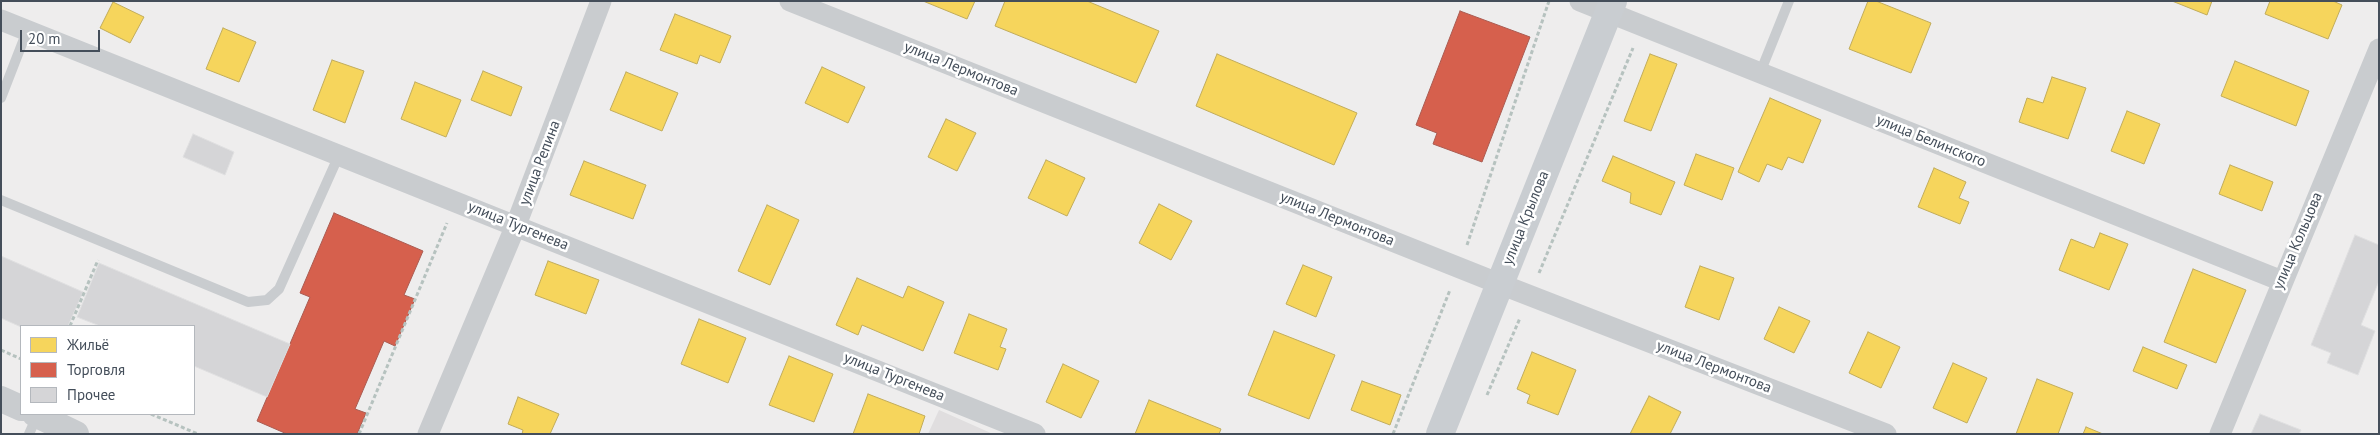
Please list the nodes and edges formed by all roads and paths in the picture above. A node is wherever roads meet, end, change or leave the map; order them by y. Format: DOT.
graph roads {
  1 [pos="601,1"];
  2 [pos="790,1"];
  3 [pos="1549,1"];
  4 [pos="1580,1"];
  5 [pos="1789,1"];
  6 [pos="1610,7"];
  7 [pos="1,20"];
  8 [pos="1642,26"];
  9 [pos="27,31"];
  10 [pos="2379,49"];
  11 [pos="1760,73"];
  12 [pos="1,98"];
  13 [pos="339,155"];
  14 [pos="1,200"];
  15 [pos="456,202"];
  16 [pos="516,225"];
  17 [pos="106,243"];
  18 [pos="1459,268"];
  19 [pos="2282,281"];
  20 [pos="1500,284"];
  21 [pos="1529,296"];
  22 [pos="70,325"];
  23 [pos="1,350"];
  24 [pos="20,359"];
  25 [pos="1487,397"];
  26 [pos="1,399"];
  27 [pos="20,411"];
  28 [pos="153,415"];
  29 [pos="30,418"];
  30 [pos="76,434"];
  31 [pos="198,434"];
  32 [pos="359,434"];
  33 [pos="428,434"];
  34 [pos="1035,434"];
  35 [pos="1393,434"];
  36 [pos="1440,434"];
  37 [pos="1886,434"];
  38 [pos="2220,434"];
  1 -- 16 [label="street, улица Репина"];
  2 -- 18 [label="street, улица Лермонтова"];
  3 -- 18 [label="path"];
  4 -- 6 [label="street, улица Белинского"];
  5 -- 11 [label="lane"];
  6 -- 8 [label="street, улица Белинского"];
  6 -- 20 [label="main road, улица Крылова"];
  7 -- 9 [label="street, улица Тургенева"];
  8 -- 11 [label="street, улица Белинского"];
  8 -- 21 [label="path"];
  9 -- 12 [label="lane"];
  9 -- 13 [label="street, улица Тургенева"];
  10 -- 19 [label="street, улица Кольцова"];
  11 -- 19 [label="street, улица Белинского"];
  13 -- 15 [label="street, улица Тургенева"];
  13 -- 17 [label="lane"];
  14 -- 17 [label="lane"];
  15 -- 16 [label="street, улица Тургенева"];
  15 -- 32 [label="path"];
  16 -- 33 [label="street, улица Репина"];
  16 -- 34 [label="street, улица Тургенева"];
  17 -- 22 [label="path"];
  18 -- 20 [label="street, улица Лермонтова"];
  18 -- 35 [label="path"];
  19 -- 38 [label="street, улица Кольцова"];
  20 -- 21 [label="street, улица Лермонтова"];
  20 -- 36 [label="main road, улица Крылова"];
  21 -- 25 [label="path"];
  21 -- 37 [label="street, улица Лермонтова"];
  23 -- 24 [label="path"];
  26 -- 27 [label="street"];
  28 -- 31 [label="path"];
  29 -- 30 [label="street"];
}
